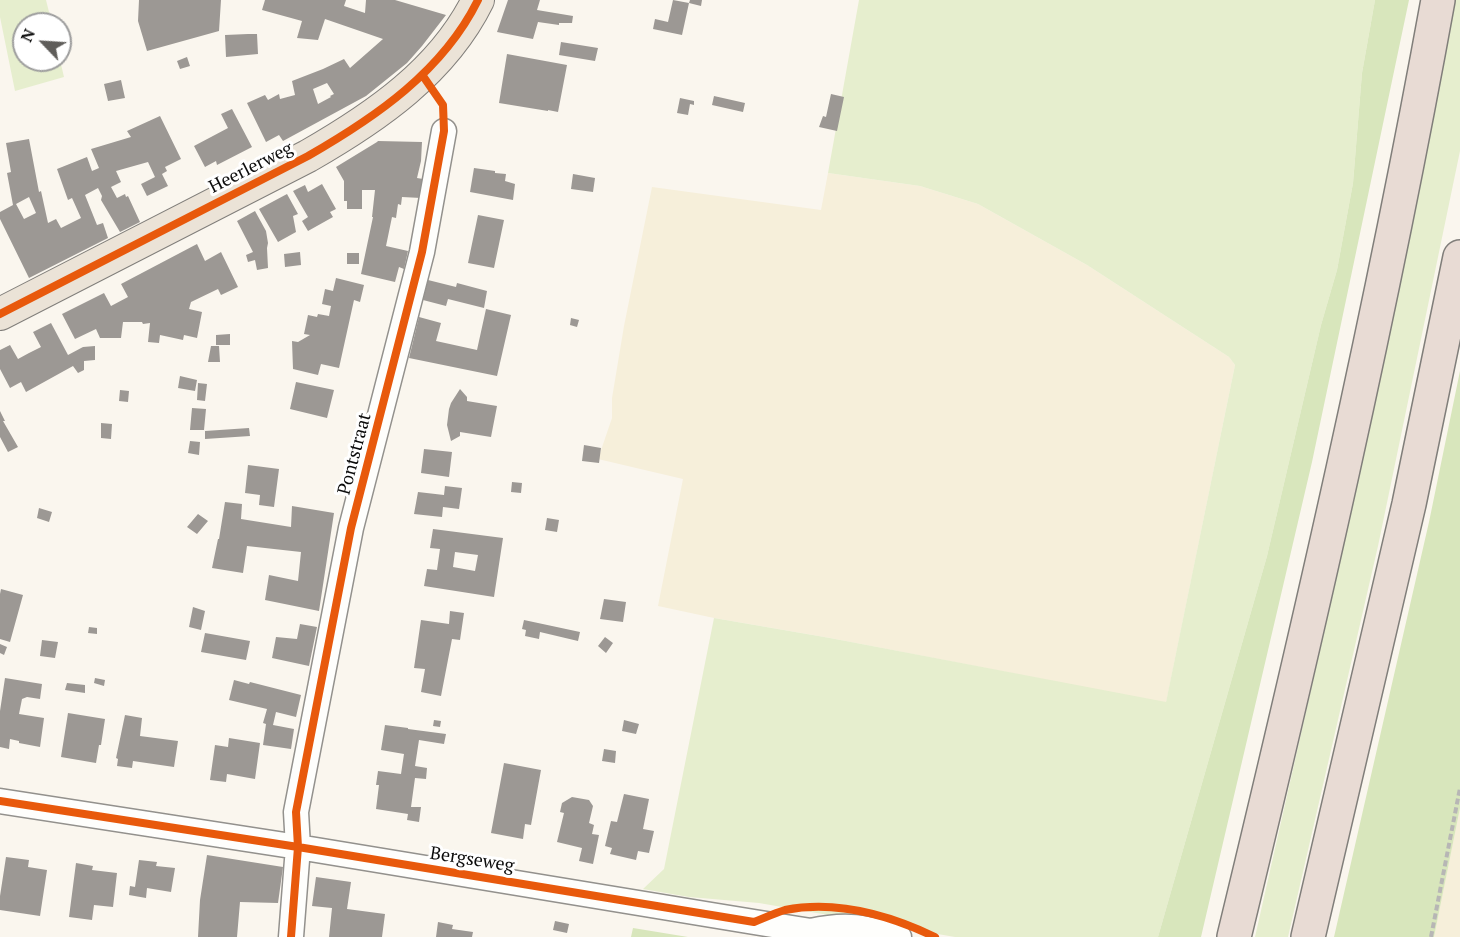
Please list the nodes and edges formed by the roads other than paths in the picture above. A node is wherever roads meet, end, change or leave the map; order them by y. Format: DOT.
graph roads {
  1 [pos="478,0"];
  2 [pos="1438,0"];
  3 [pos="444,131"];
  4 [pos="1460,257"];
  5 [pos="0,314"];
  6 [pos="0,801"];
  7 [pos="298,847"];
  8 [pos="817,934"];
  9 [pos="291,937"];
  10 [pos="899,937"];
  11 [pos="1233,937"];
  12 [pos="1308,937"];
  1 -- 5 [label="main road, Heerlerweg"];
  2 -- 11 [label="highway"];
  3 -- 7 [label="street, Pontstraat"];
  4 -- 12 [label="highway"];
  6 -- 7 [label="street, Bergseweg"];
  7 -- 8 [label="street, Bergseweg"];
  7 -- 9 [label="street, Pontstraat"];
  8 -- 10 [label="street, Bergseweg"];
}
